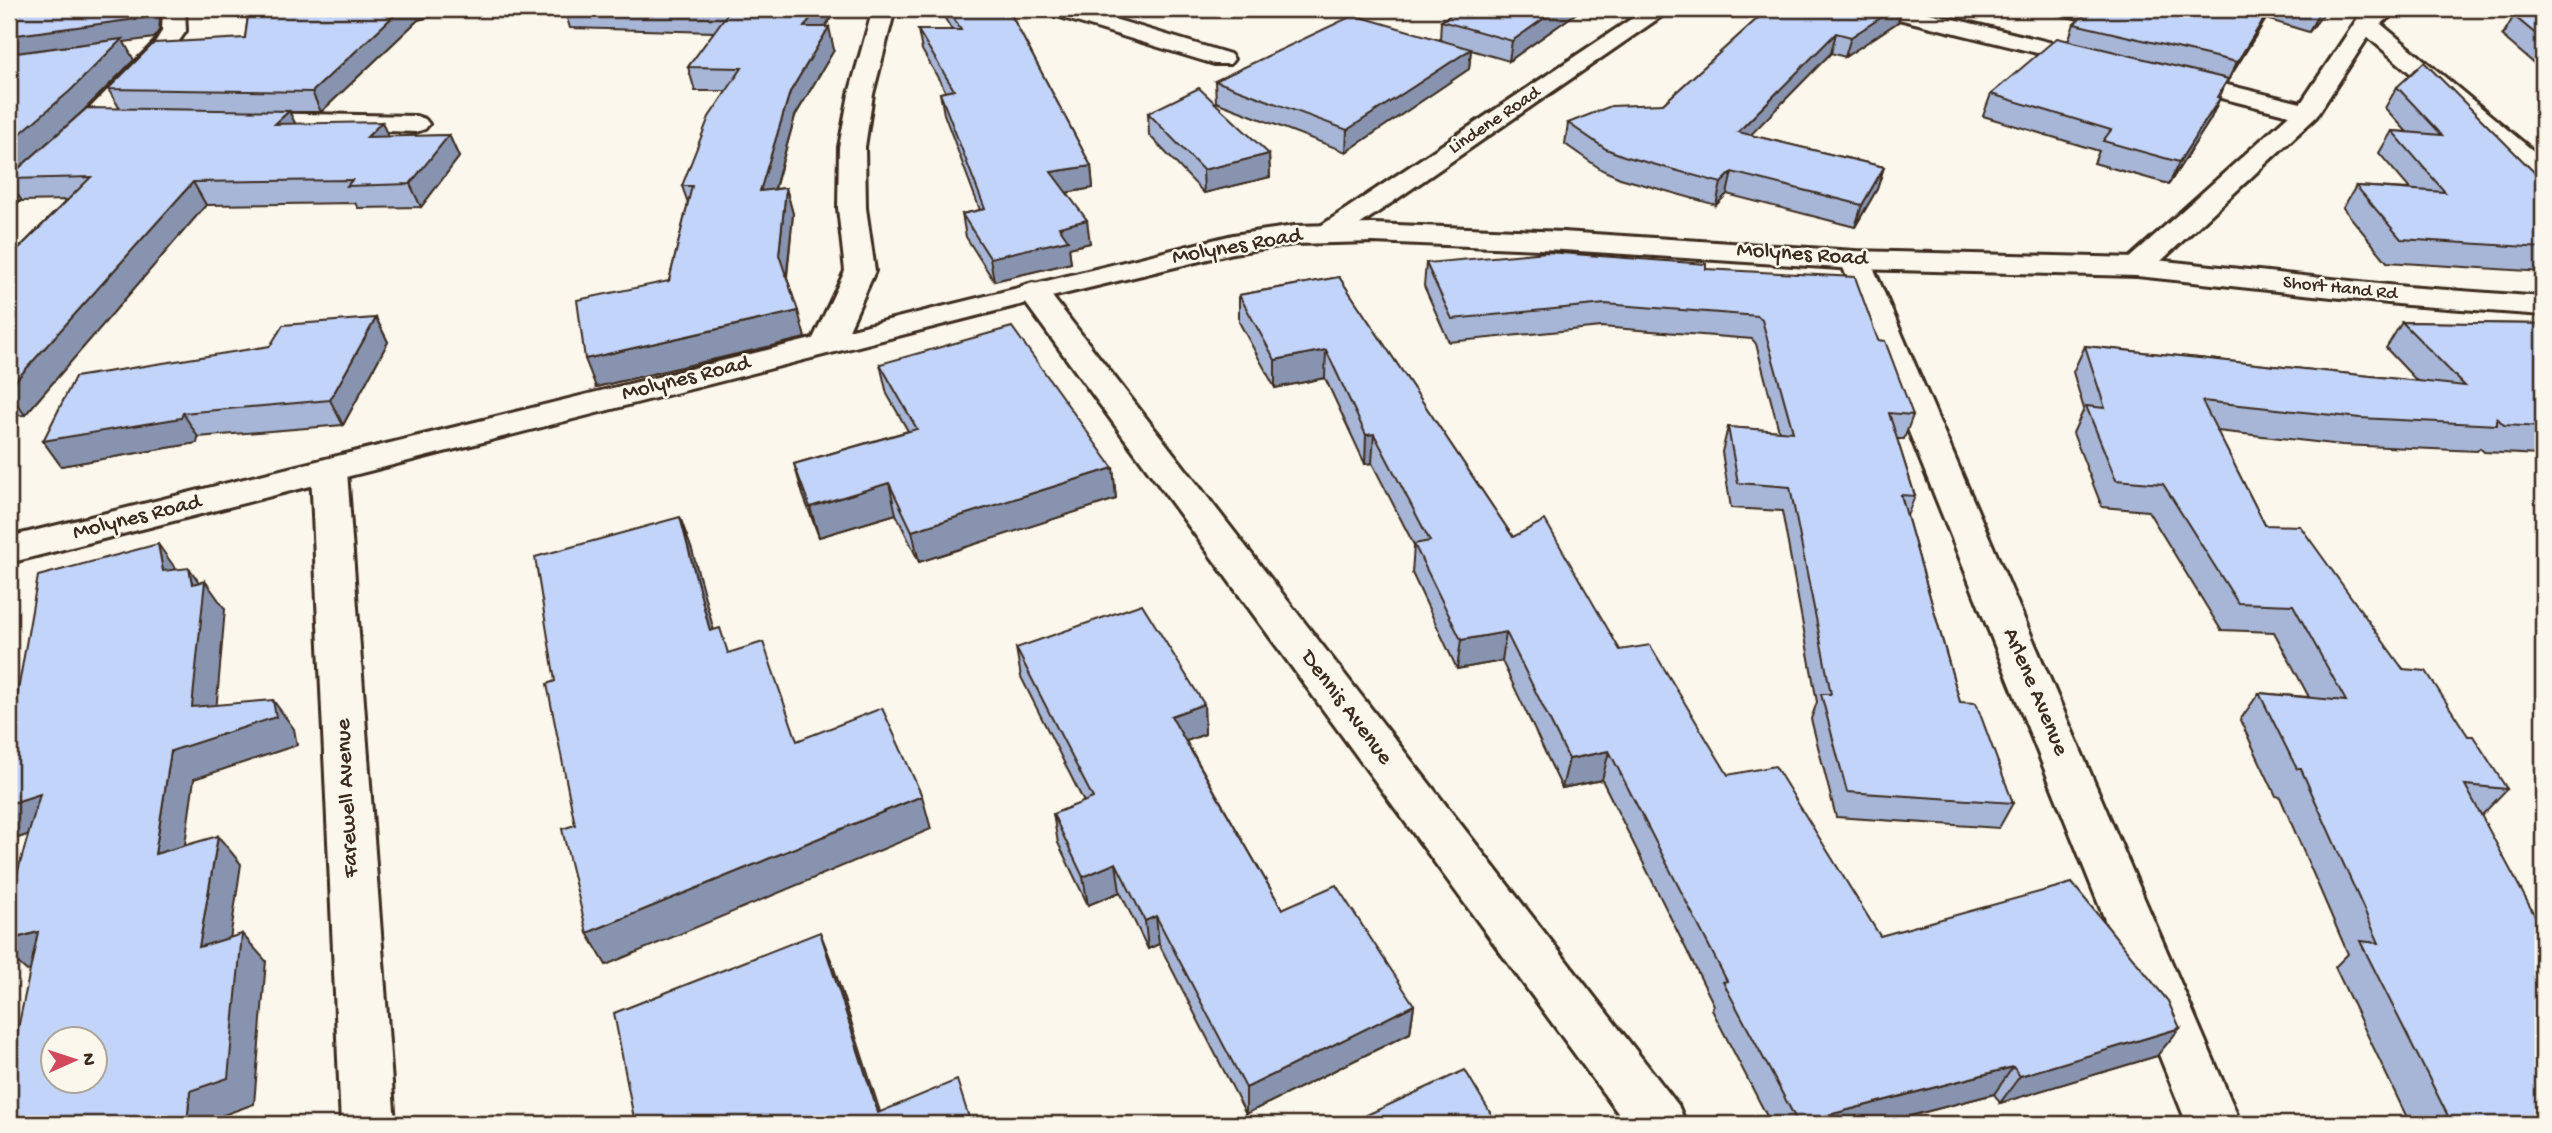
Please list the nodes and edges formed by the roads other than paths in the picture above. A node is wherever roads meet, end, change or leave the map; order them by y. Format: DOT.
graph roads {
  1 [pos="174,9"];
  2 [pos="884,9"];
  3 [pos="1058,9"];
  4 [pos="1661,9"];
  5 [pos="1886,9"];
  6 [pos="2389,9"];
  7 [pos="2366,23"];
  8 [pos="164,46"];
  9 [pos="125,52"];
  10 [pos="1222,60"];
  11 [pos="2123,67"];
  12 [pos="2149,73"];
  13 [pos="2308,112"];
  14 [pos="93,119"];
  15 [pos="120,120"];
  16 [pos="214,121"];
  17 [pos="416,124"];
  18 [pos="2543,172"];
  19 [pos="9,194"];
  20 [pos="1329,233"];
  21 [pos="1855,260"];
  22 [pos="2137,267"];
  23 [pos="1033,292"];
  24 [pos="2543,306"];
  25 [pos="827,342"];
  26 [pos="329,471"];
  27 [pos="9,550"];
  28 [pos="368,1124"];
  29 [pos="1659,1124"];
  30 [pos="2214,1124"];
  1 -- 8 [label="street"];
  2 -- 25 [label="street"];
  3 -- 10 [label="street"];
  4 -- 20 [label="street, Lindene Road"];
  5 -- 11 [label="street"];
  6 -- 7 [label="street"];
  7 -- 13 [label="street"];
  7 -- 18 [label="street"];
  8 -- 9 [label="street"];
  8 -- 14 [label="street"];
  12 -- 13 [label="street"];
  13 -- 22 [label="street"];
  14 -- 15 [label="street"];
  14 -- 19 [label="street"];
  16 -- 17 [label="street"];
  20 -- 21 [label="street, Molynes Road"];
  20 -- 23 [label="street, Molynes Road"];
  21 -- 22 [label="street, Molynes Road"];
  21 -- 30 [label="street, Arlene Avenue"];
  22 -- 24 [label="street, Short Hand Rd"];
  23 -- 25 [label="street, Molynes Road"];
  23 -- 29 [label="street, Dennis Avenue"];
  25 -- 26 [label="street, Molynes Road"];
  26 -- 27 [label="street, Molynes Road"];
  26 -- 28 [label="street, Farewell Avenue"];
}
